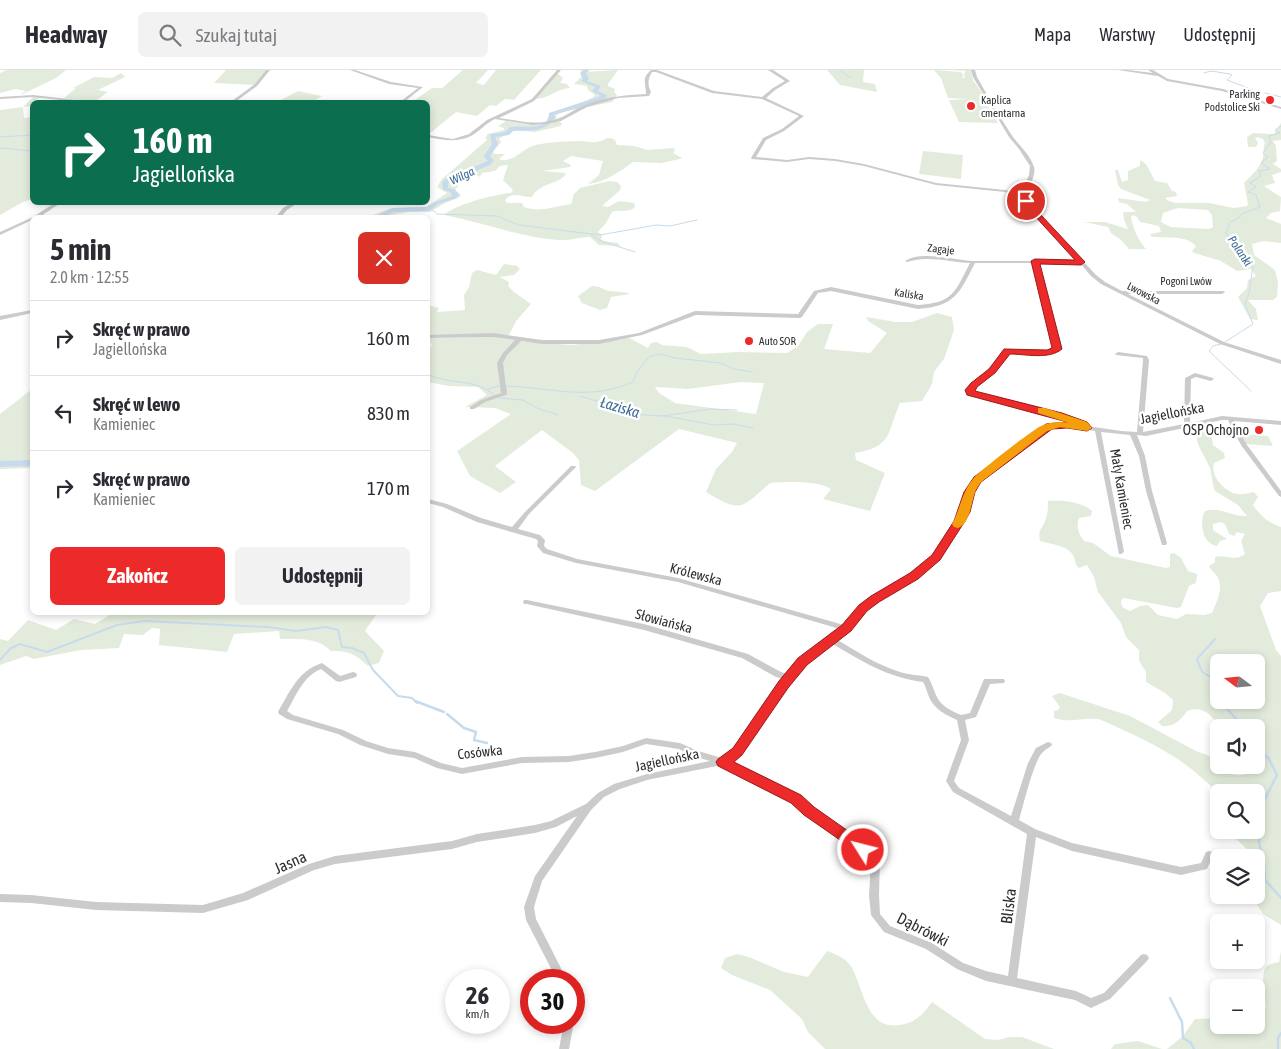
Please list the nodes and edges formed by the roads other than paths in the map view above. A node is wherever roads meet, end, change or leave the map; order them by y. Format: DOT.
graph roads {
  1 [pos="268,70"];
  2 [pos="352,70"];
  3 [pos="559,70"];
  4 [pos="770,70"];
  5 [pos="973,70"];
  6 [pos="1120,70"];
  7 [pos="1150,70"];
  8 [pos="1157,76"];
  9 [pos="0,98"];
  10 [pos="763,98"];
  11 [pos="66,100"];
  12 [pos="236,100"];
  13 [pos="405,100"];
  14 [pos="1281,108"];
  15 [pos="494,118"];
  16 [pos="430,136"];
  17 [pos="1025,199"];
  18 [pos="55,205"];
  19 [pos="292,205"];
  20 [pos="38,215"];
  21 [pos="280,215"];
  22 [pos="30,219"];
  23 [pos="0,234"];
  24 [pos="907,261"];
  25 [pos="1035,261"];
  26 [pos="973,262"];
  27 [pos="1081,262"];
  28 [pos="1119,292"];
  29 [pos="1222,292"];
  30 [pos="30,312"];
  31 [pos="0,318"];
  32 [pos="430,336"];
  33 [pos="519,339"];
  34 [pos="1118,354"];
  35 [pos="1281,362"];
  36 [pos="1211,378"];
  37 [pos="472,408"];
  38 [pos="1230,418"];
  39 [pos="1281,423"];
  40 [pos="1186,424"];
  41 [pos="1087,428"];
  42 [pos="1098,430"];
  43 [pos="1136,434"];
  44 [pos="573,467"];
  45 [pos="1281,495"];
  46 [pos="430,502"];
  47 [pos="430,506"];
  48 [pos="454,509"];
  49 [pos="513,530"];
  50 [pos="1164,543"];
  51 [pos="1121,552"];
  52 [pos="528,602"];
  53 [pos="846,628"];
  54 [pos="831,640"];
  55 [pos="352,675"];
  56 [pos="790,677"];
  57 [pos="1001,682"];
  58 [pos="961,718"];
  59 [pos="1048,745"];
  60 [pos="723,762"];
  61 [pos="588,807"];
  62 [pos="1014,822"];
  63 [pos="1032,832"];
  64 [pos="1210,855"];
  65 [pos="0,898"];
  66 [pos="1144,958"];
  67 [pos="556,969"];
  68 [pos="1012,982"];
  69 [pos="567,1034"];
  70 [pos="564,1049"];
  1 -- 12 [label="street"];
  2 -- 13 [label="street"];
  3 -- 15 [label="street"];
  4 -- 10 [label="street"];
  5 -- 17 [label="street"];
  6 -- 8 [label="street"];
  7 -- 8 [label="street"];
  8 -- 14 [label="street"];
  9 -- 11 [label="street"];
  10 -- 15 [label="street"];
  10 -- 17 [label="street"];
  15 -- 16 [label="street"];
  17 -- 27 [label="street, Lwowska"];
  18 -- 20 [label="street"];
  19 -- 21 [label="street"];
  22 -- 23 [label="street"];
  24 -- 26 [label="street, Zagaje"];
  25 -- 26 [label="street"];
  25 -- 27 [label="street"];
  25 -- 41 [label="street"];
  26 -- 33 [label="street, Kaliska"];
  27 -- 28 [label="street, Lwowska"];
  28 -- 29 [label="street, Pogoni Lwów"];
  28 -- 35 [label="street, Lwowska"];
  30 -- 31 [label="street"];
  32 -- 33 [label="street"];
  33 -- 37 [label="street"];
  34 -- 43 [label="street"];
  36 -- 40 [label="street"];
  38 -- 39 [label="street, Jagiellońska"];
  38 -- 40 [label="street, Jagiellońska"];
  38 -- 45 [label="street"];
  40 -- 43 [label="street, Jagiellońska"];
  41 -- 42 [label="street, Jagiellońska"];
  41 -- 53 [label="street, Jagiellońska"];
  42 -- 43 [label="street, Jagiellońska"];
  42 -- 51 [label="street, Mały Kamieniec"];
  43 -- 50 [label="street"];
  44 -- 49 [label="street"];
  46 -- 48 [label="street"];
  47 -- 48 [label="street"];
  48 -- 49 [label="street"];
  49 -- 53 [label="street, Królewska"];
  52 -- 56 [label="street, Słowiańska"];
  53 -- 54 [label="street, Jagiellońska"];
  54 -- 56 [label="street, Jagiellońska"];
  54 -- 58 [label="street"];
  55 -- 60 [label="street, Cosówka"];
  56 -- 60 [label="street, Jagiellońska"];
  57 -- 58 [label="street"];
  58 -- 62 [label="street"];
  59 -- 62 [label="street"];
  60 -- 61 [label="street, Jagiellońska"];
  60 -- 68 [label="street, Dąbrówki"];
  61 -- 65 [label="street, Jasna"];
  61 -- 67 [label="street, Jagiellońska"];
  62 -- 63 [label="street"];
  63 -- 64 [label="street"];
  63 -- 68 [label="street, Bliska"];
  66 -- 68 [label="street, Dąbrówki"];
  69 -- 70 [label="street"];
}
